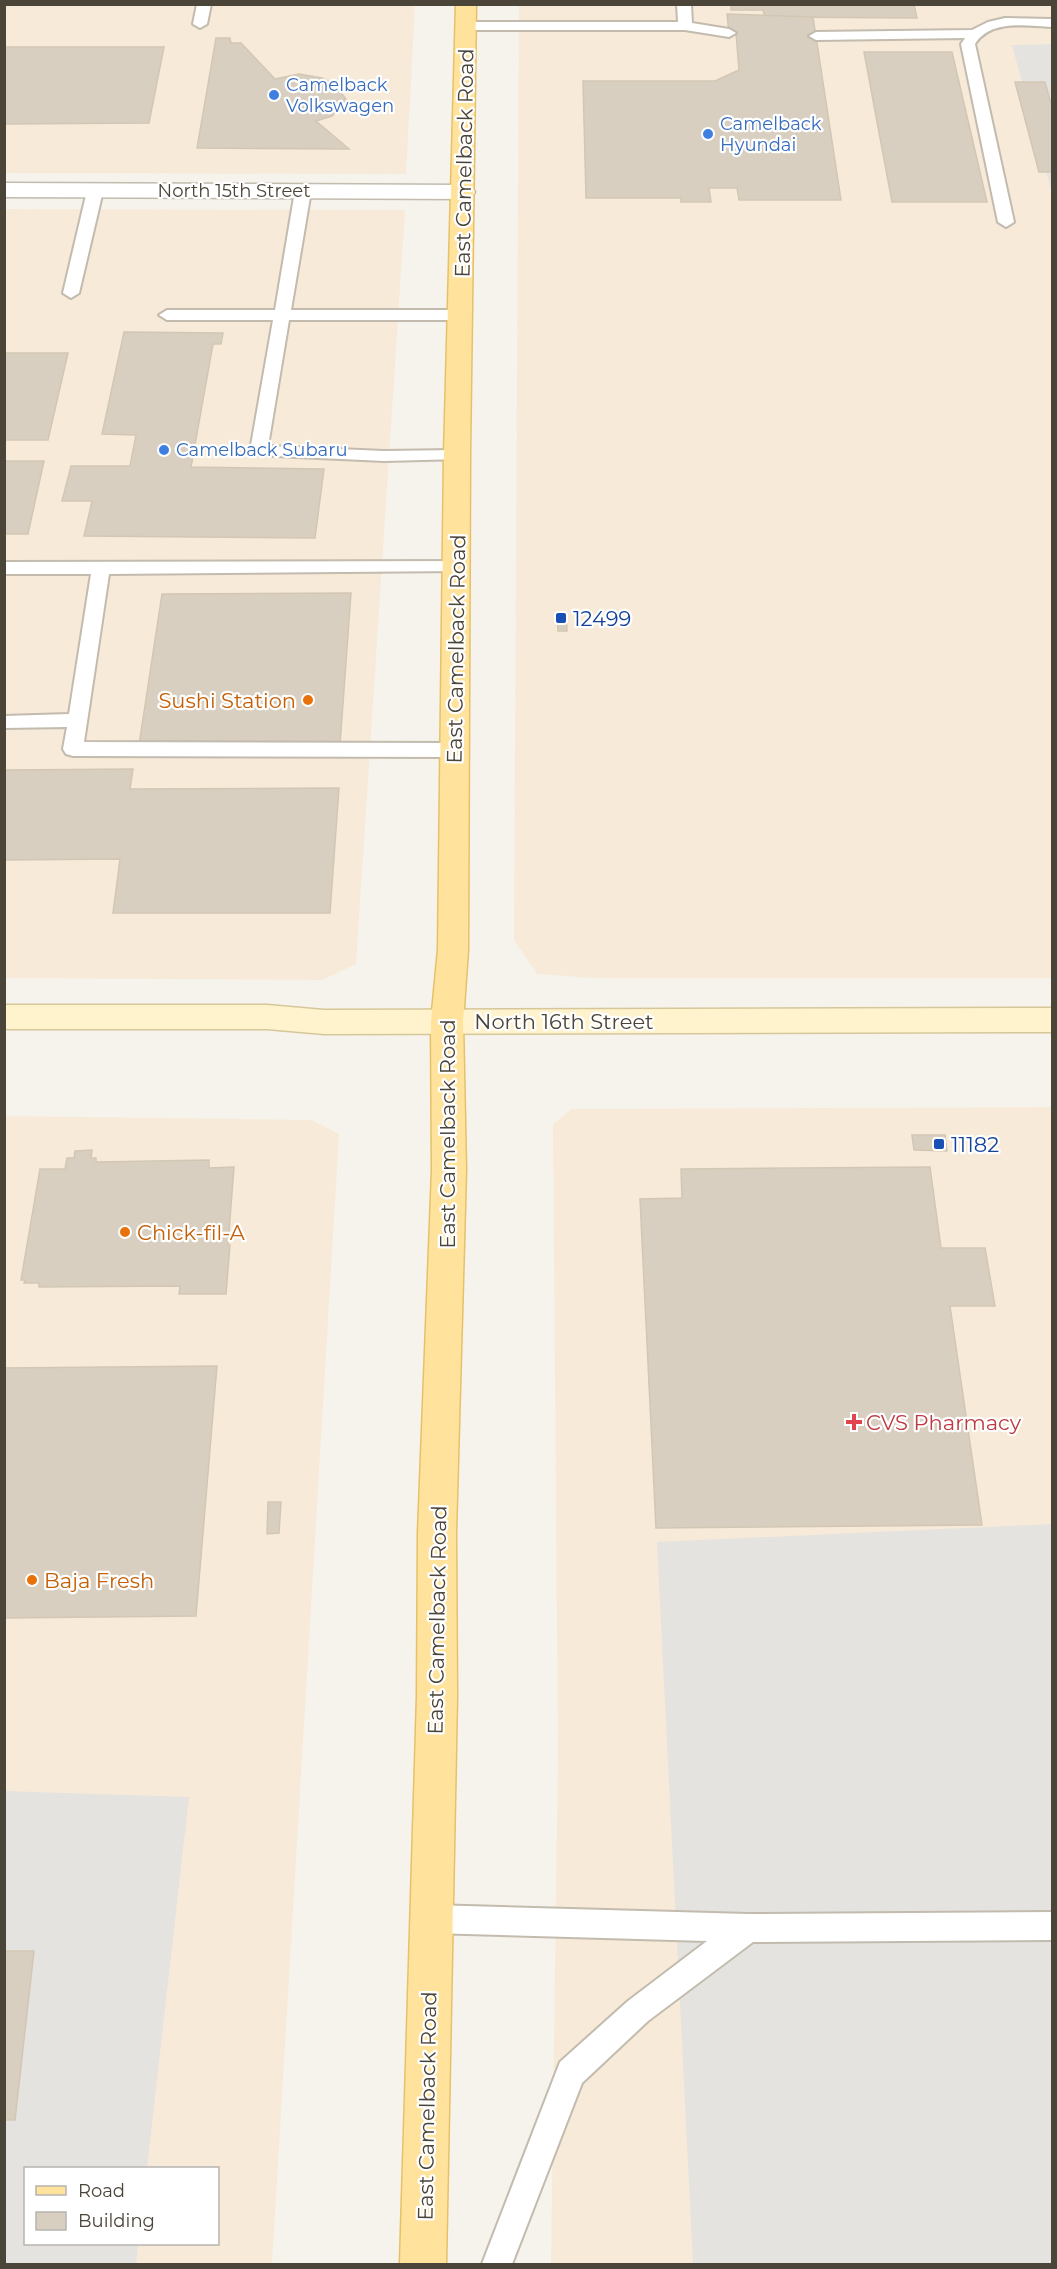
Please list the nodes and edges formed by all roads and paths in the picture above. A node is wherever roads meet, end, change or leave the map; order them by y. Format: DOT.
graph roads {
  1 [pos="204,4"];
  2 [pos="684,4"];
  3 [pos="466,15"];
  4 [pos="1053,23"];
  5 [pos="200,24"];
  6 [pos="685,26"];
  7 [pos="729,33"];
  8 [pos="972,34"];
  9 [pos="816,36"];
  10 [pos="4,190"];
  11 [pos="95,191"];
  12 [pos="303,191"];
  13 [pos="464,192"];
  14 [pos="1006,222"];
  15 [pos="72,293"];
  16 [pos="281,314"];
  17 [pos="167,315"];
  18 [pos="461,315"];
  19 [pos="457,455"];
  20 [pos="457,567"];
  21 [pos="4,568"];
  22 [pos="101,568"];
  23 [pos="78,720"];
  24 [pos="4,722"];
  25 [pos="455,750"];
  26 [pos="4,1017"];
  27 [pos="1053,1020"];
  28 [pos="447,1022"];
  29 [pos="431,1919"];
  30 [pos="1053,1926"];
  31 [pos="748,1928"];
  32 [pos="423,2265"];
  33 [pos="497,2265"];
  1 -- 5 [label="lane"];
  2 -- 6 [label="lane"];
  3 -- 6 [label="lane"];
  3 -- 13 [label="main road, East Camelback Road"];
  4 -- 8 [label="lane"];
  6 -- 7 [label="lane"];
  8 -- 9 [label="lane"];
  8 -- 14 [label="lane"];
  10 -- 11 [label="street, North 15th Street"];
  11 -- 12 [label="street, North 15th Street"];
  11 -- 15 [label="lane"];
  12 -- 13 [label="street, North 15th Street"];
  12 -- 16 [label="lane"];
  13 -- 18 [label="main road, East Camelback Road"];
  16 -- 17 [label="lane"];
  16 -- 18 [label="lane"];
  16 -- 19 [label="lane"];
  18 -- 19 [label="main road, East Camelback Road"];
  19 -- 20 [label="main road, East Camelback Road"];
  20 -- 22 [label="lane"];
  20 -- 25 [label="main road, East Camelback Road"];
  21 -- 22 [label="lane"];
  22 -- 23 [label="lane"];
  23 -- 24 [label="lane"];
  23 -- 25 [label="lane"];
  25 -- 28 [label="main road, East Camelback Road"];
  26 -- 28 [label="main road, North 16th Street"];
  27 -- 28 [label="main road, North 16th Street"];
  28 -- 29 [label="main road, East Camelback Road"];
  29 -- 31 [label="lane"];
  29 -- 32 [label="main road, East Camelback Road"];
  30 -- 31 [label="lane"];
  31 -- 33 [label="lane"];
}
